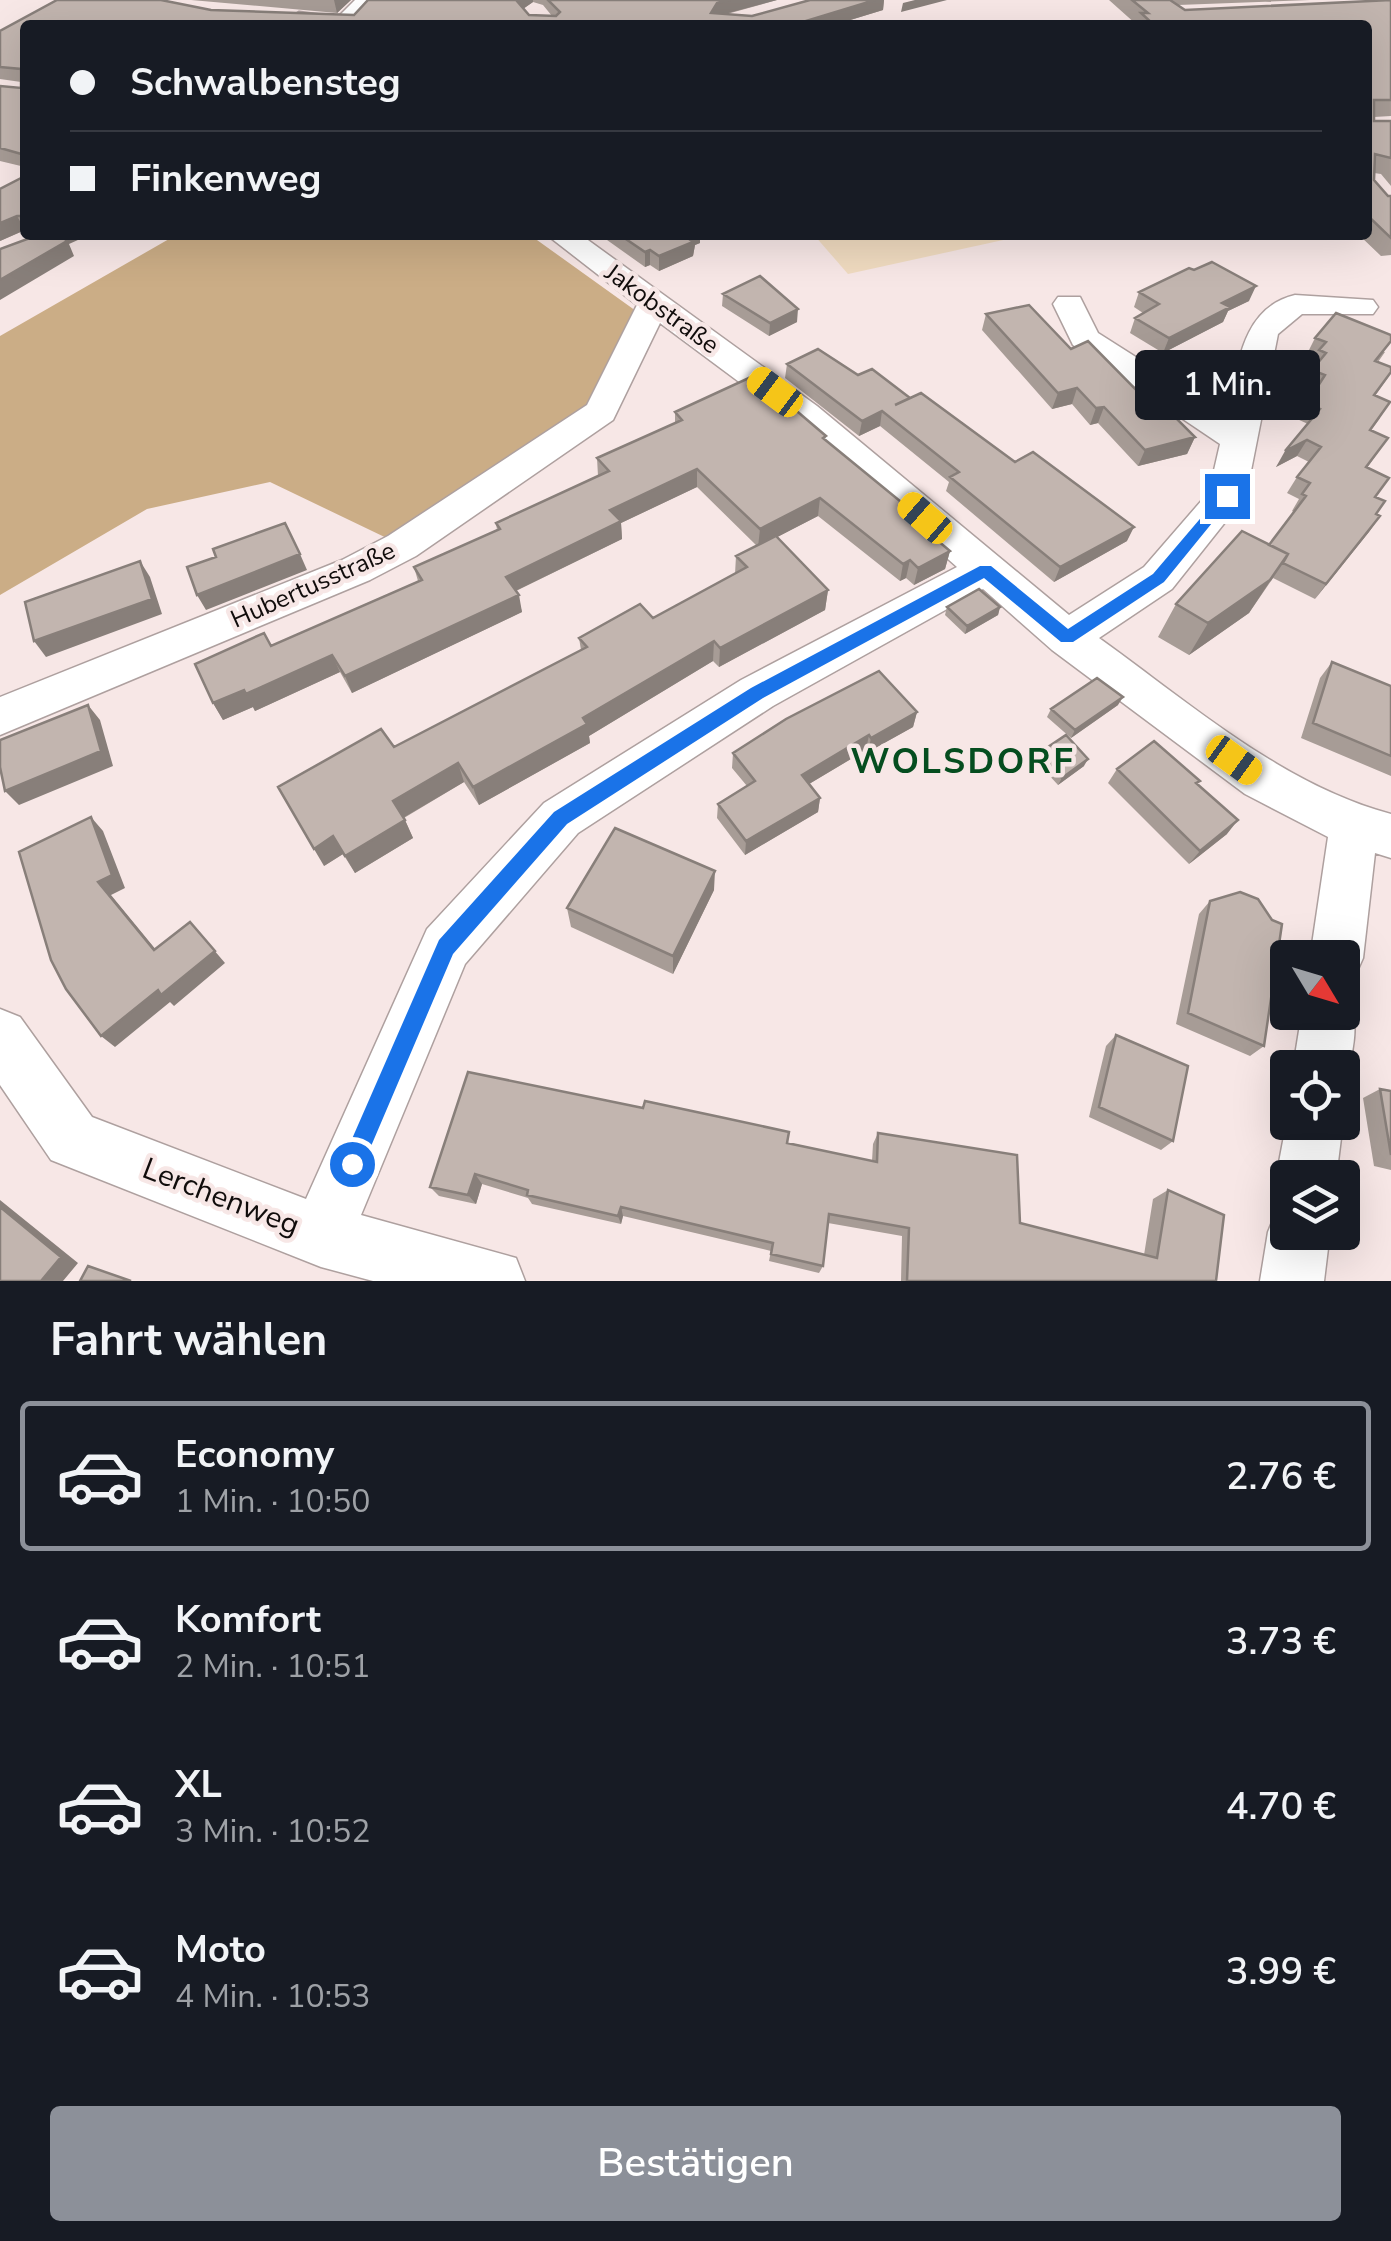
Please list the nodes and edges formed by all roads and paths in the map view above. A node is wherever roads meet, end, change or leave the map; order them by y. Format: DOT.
graph roads {
  1 [pos="367,0"];
  2 [pos="286,18"];
  3 [pos="305,20"];
  4 [pos="348,20"];
  5 [pos="569,240"];
  6 [pos="654,302"];
  7 [pos="1068,304"];
  8 [pos="1362,307"];
  9 [pos="1240,440"];
  10 [pos="985,570"];
  11 [pos="1067,638"];
  12 [pos="0,716"];
  13 [pos="1373,831"];
  14 [pos="1341,940"];
  15 [pos="0,1037"];
  16 [pos="321,1236"];
  17 [pos="1296,1250"];
  18 [pos="493,1281"];
  19 [pos="1292,1281"];
  1 -- 4 [label="street"];
  2 -- 3 [label="street"];
  5 -- 6 [label="street, Jakobstraße"];
  6 -- 10 [label="street, Jakobstraße"];
  6 -- 12 [label="street, Hubertusstraße"];
  7 -- 9 [label="street"];
  8 -- 9 [label="street"];
  9 -- 11 [label="street"];
  10 -- 11 [label="street, Jakobstraße"];
  10 -- 16 [label="street"];
  11 -- 13 [label="street, Jakobstraße"];
  13 -- 14 [label="street"];
  15 -- 16 [label="street, Lerchenweg"];
  16 -- 18 [label="street, Lerchenweg"];
  17 -- 19 [label="street"];
}
